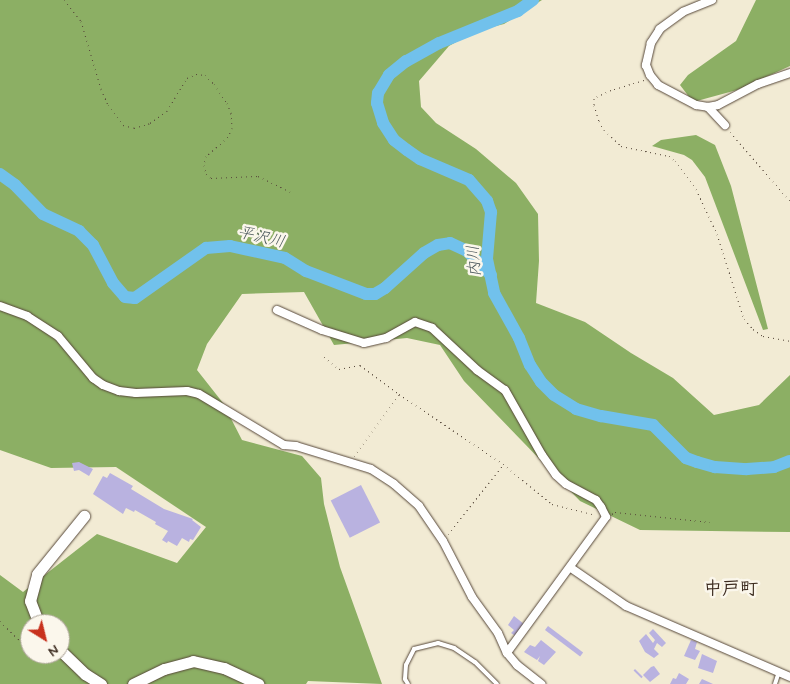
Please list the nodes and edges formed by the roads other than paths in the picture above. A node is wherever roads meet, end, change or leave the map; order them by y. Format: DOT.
graph roads {
  1 [pos="712,0"];
  2 [pos="790,73"];
  3 [pos="708,107"];
  4 [pos="725,125"];
  5 [pos="0,306"];
  6 [pos="277,310"];
  7 [pos="84,516"];
  8 [pos="571,568"];
  9 [pos="35,614"];
  10 [pos="507,653"];
  11 [pos="70,660"];
  12 [pos="779,672"];
  13 [pos="790,677"];
  14 [pos="101,684"];
  15 [pos="133,684"];
  16 [pos="259,684"];
  17 [pos="408,684"];
  18 [pos="497,684"];
  19 [pos="541,684"];
  20 [pos="775,684"];
  1 -- 3 [label="street"];
  2 -- 3 [label="street"];
  3 -- 4 [label="street"];
  5 -- 10 [label="street"];
  6 -- 8 [label="street"];
  7 -- 9 [label="street"];
  8 -- 10 [label="street"];
  8 -- 12 [label="street"];
  10 -- 19 [label="street"];
  11 -- 14 [label="street"];
  12 -- 13 [label="street"];
  12 -- 20 [label="lane"];
  15 -- 16 [label="street"];
  17 -- 18 [label="lane"];
}
